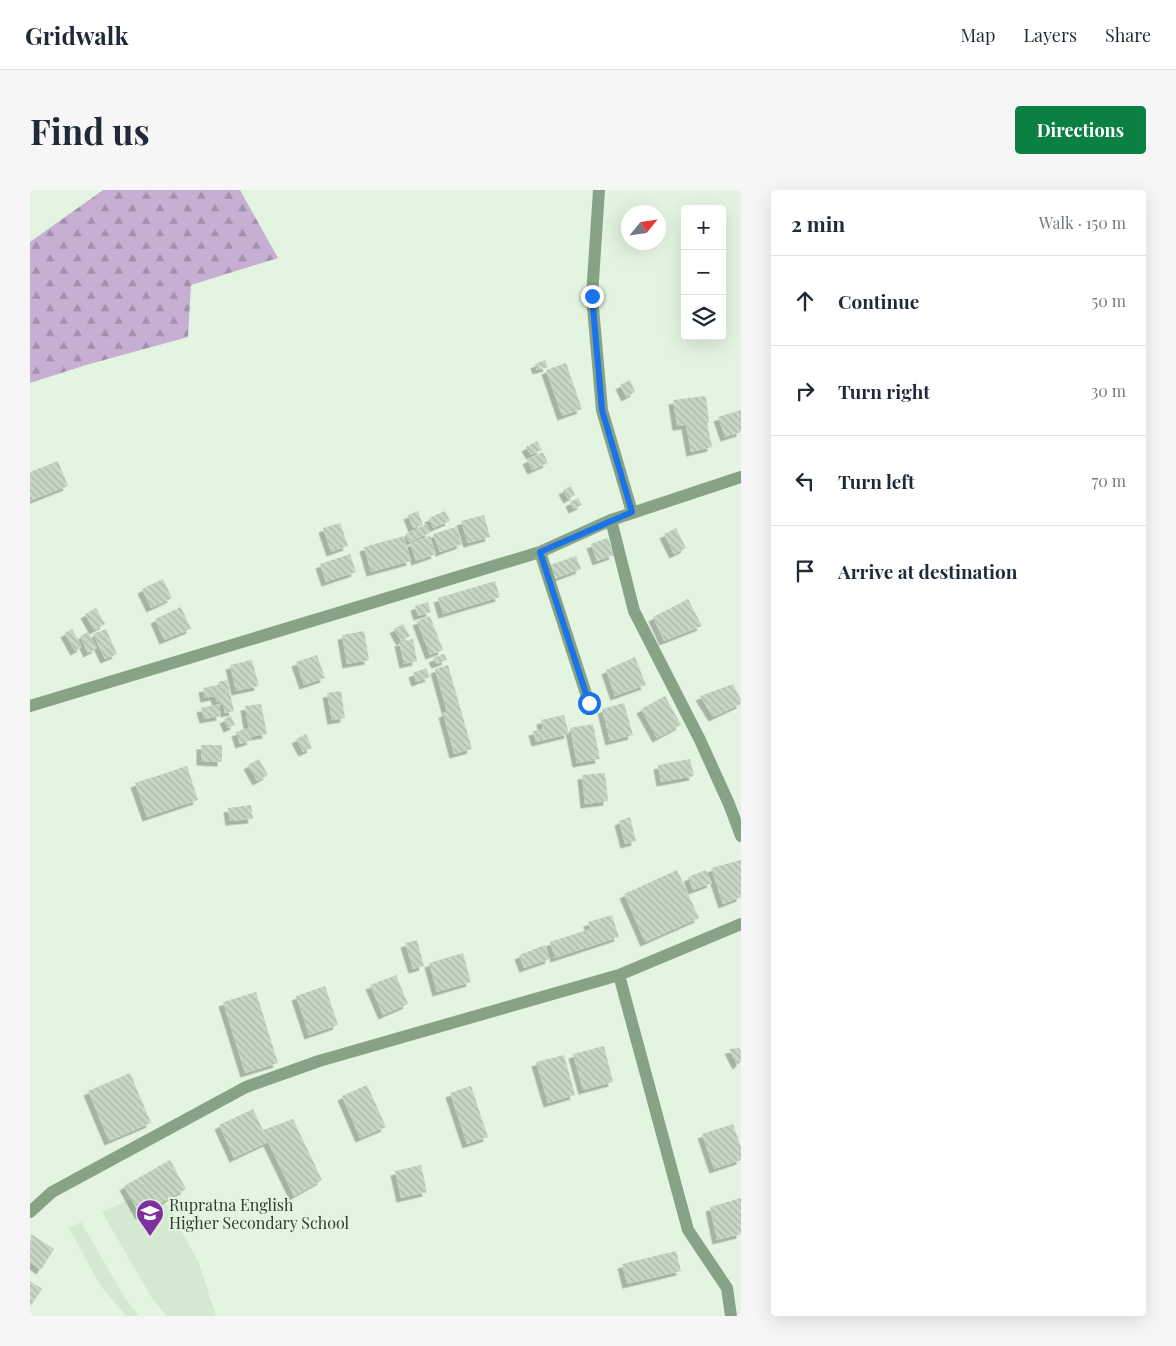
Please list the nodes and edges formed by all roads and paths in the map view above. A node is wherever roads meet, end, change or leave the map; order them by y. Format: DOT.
graph roads {
  1 [pos="599,190"];
  2 [pos="741,477"];
  3 [pos="632,512"];
  4 [pos="611,520"];
  5 [pos="540,552"];
  6 [pos="589,703"];
  7 [pos="30,706"];
  8 [pos="741,836"];
  9 [pos="741,924"];
  10 [pos="619,975"];
  11 [pos="30,1212"];
  12 [pos="731,1316"];
  1 -- 3 [label="street"];
  2 -- 3 [label="street"];
  3 -- 4 [label="street"];
  4 -- 5 [label="street"];
  4 -- 8 [label="street"];
  5 -- 6 [label="street"];
  5 -- 7 [label="street"];
  9 -- 10 [label="street"];
  10 -- 11 [label="street"];
  10 -- 12 [label="street"];
}
